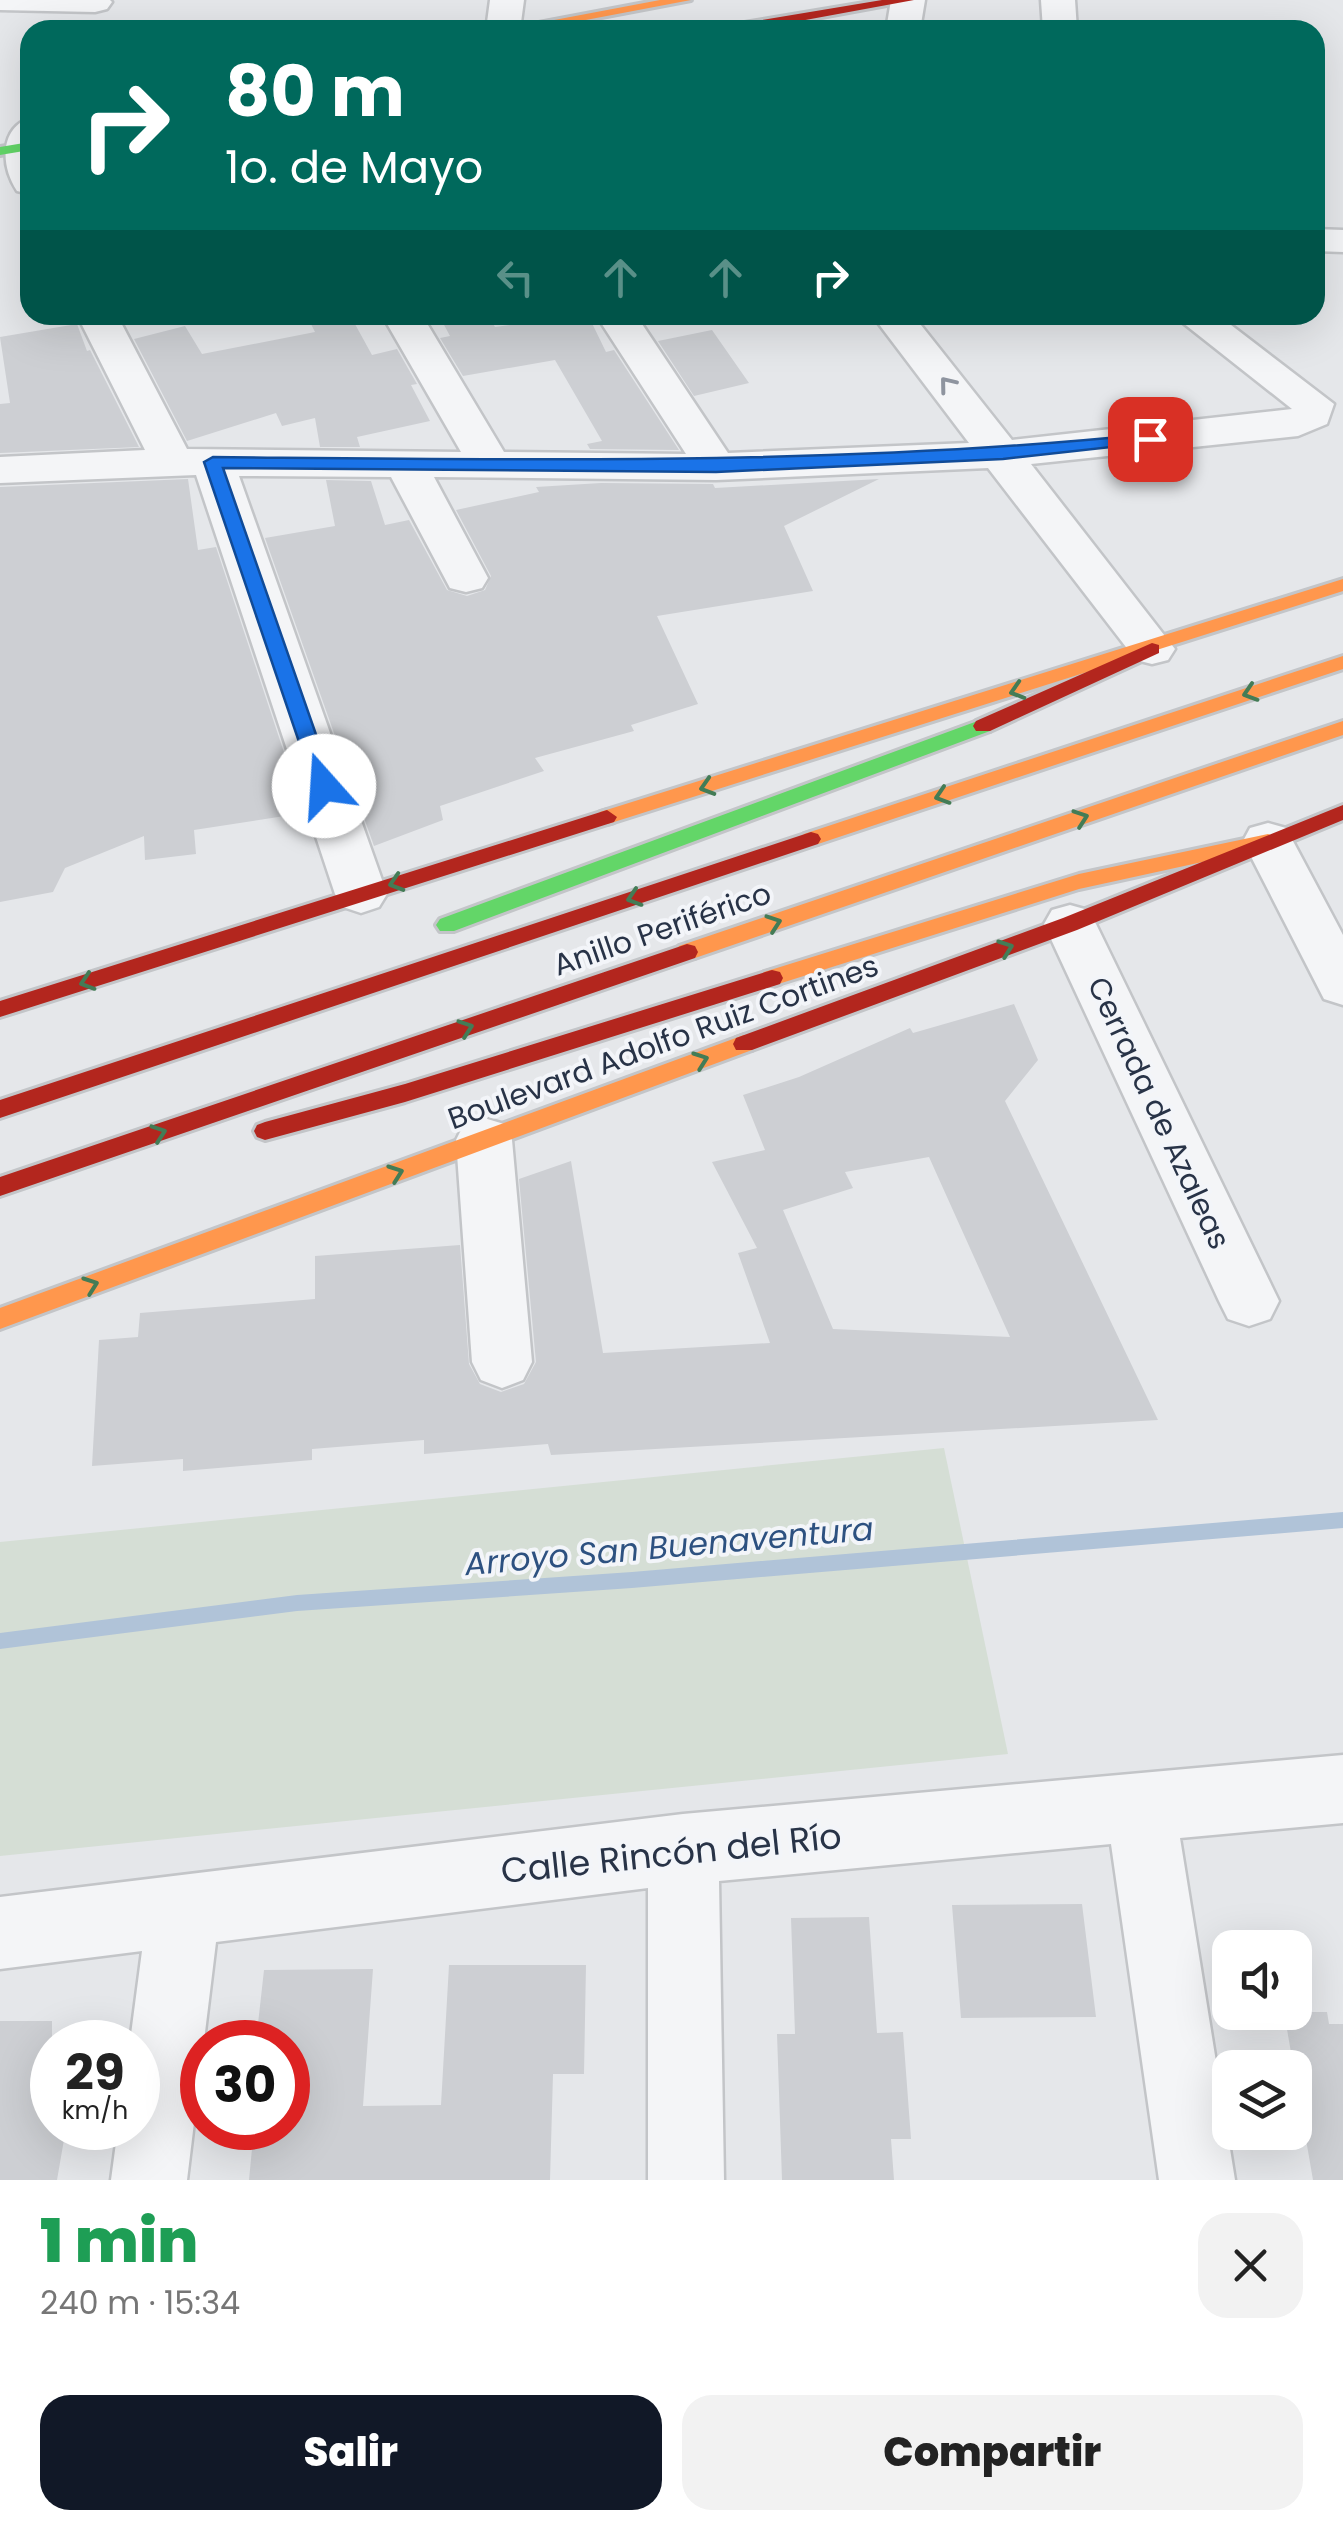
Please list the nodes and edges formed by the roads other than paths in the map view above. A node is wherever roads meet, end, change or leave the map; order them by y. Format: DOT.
graph roads {
  1 [pos="0,0"];
  2 [pos="684,0"];
  3 [pos="907,0"];
  4 [pos="91,11"];
  5 [pos="565,20"];
  6 [pos="786,20"];
  7 [pos="104,325"];
  8 [pos="408,325"];
  9 [pos="623,325"];
  10 [pos="900,325"];
  11 [pos="1206,325"];
  12 [pos="1003,454"];
  13 [pos="192,462"];
  14 [pos="406,464"];
  15 [pos="491,466"];
  16 [pos="716,467"];
  17 [pos="0,470"];
  18 [pos="466,578"];
  19 [pos="1343,585"];
  20 [pos="1152,649"];
  21 [pos="1343,662"];
  22 [pos="1343,728"];
  23 [pos="1343,812"];
  24 [pos="1268,841"];
  25 [pos="361,894"];
  26 [pos="1070,924"];
  27 [pos="418,937"];
  28 [pos="370,960"];
  29 [pos="1343,984"];
  30 [pos="0,1010"];
  31 [pos="228,1033"];
  32 [pos="0,1109"];
  33 [pos="239,1137"];
  34 [pos="484,1140"];
  35 [pos="188,1148"];
  36 [pos="32,1176"];
  37 [pos="0,1186"];
  38 [pos="1249,1301"];
  39 [pos="0,1319"];
  40 [pos="502,1362"];
  41 [pos="1343,1788"];
  42 [pos="1141,1808"];
  43 [pos="683,1850"];
  44 [pos="184,1908"];
  45 [pos="0,1932"];
  46 [pos="149,2180"];
  47 [pos="686,2180"];
  48 [pos="1197,2180"];
  1 -- 4 [label="street"];
  2 -- 5 [label="main road"];
  3 -- 6 [label="main road"];
  7 -- 13 [label="street"];
  8 -- 15 [label="street"];
  9 -- 16 [label="street"];
  12 -- 10 [label="street, one-way"];
  11 -- 12 [label="street"];
  12 -- 16 [label="street"];
  12 -- 20 [label="street"];
  13 -- 14 [label="street"];
  13 -- 17 [label="street"];
  13 -- 25 [label="street"];
  14 -- 15 [label="street"];
  14 -- 18 [label="street"];
  15 -- 16 [label="street"];
  19 -- 20 [label="main road"];
  20 -- 25 [label="main road, one-way"];
  20 -- 27 [label="main road"];
  21 -- 31 [label="main road, Anillo Periférico, one-way"];
  36 -- 22 [label="main road, Anillo Periférico, one-way"];
  23 -- 24 [label="main road, Boulevard Adolfo Ruiz Cortines"];
  24 -- 26 [label="main road, Boulevard Adolfo Ruiz Cortines"];
  24 -- 29 [label="street"];
  24 -- 33 [label="main road"];
  25 -- 30 [label="main road, one-way"];
  34 -- 26 [label="main road, Boulevard Adolfo Ruiz Cortines, one-way"];
  26 -- 38 [label="street, Cerrada de Azaleas"];
  28 -- 31 [label="main road"];
  31 -- 32 [label="main road, Anillo Periférico"];
  39 -- 34 [label="main road, Boulevard Adolfo Ruiz Cortines, one-way"];
  34 -- 40 [label="street"];
  35 -- 36 [label="main road"];
  36 -- 37 [label="main road, Anillo Periférico"];
  41 -- 42 [label="street, Calle Rincón del Río"];
  42 -- 43 [label="street, Calle Rincón del Río"];
  42 -- 48 [label="street"];
  43 -- 44 [label="street, Calle Rincón del Río"];
  43 -- 47 [label="street"];
  44 -- 45 [label="street, Calle Rincón del Río"];
  44 -- 46 [label="street"];
}
